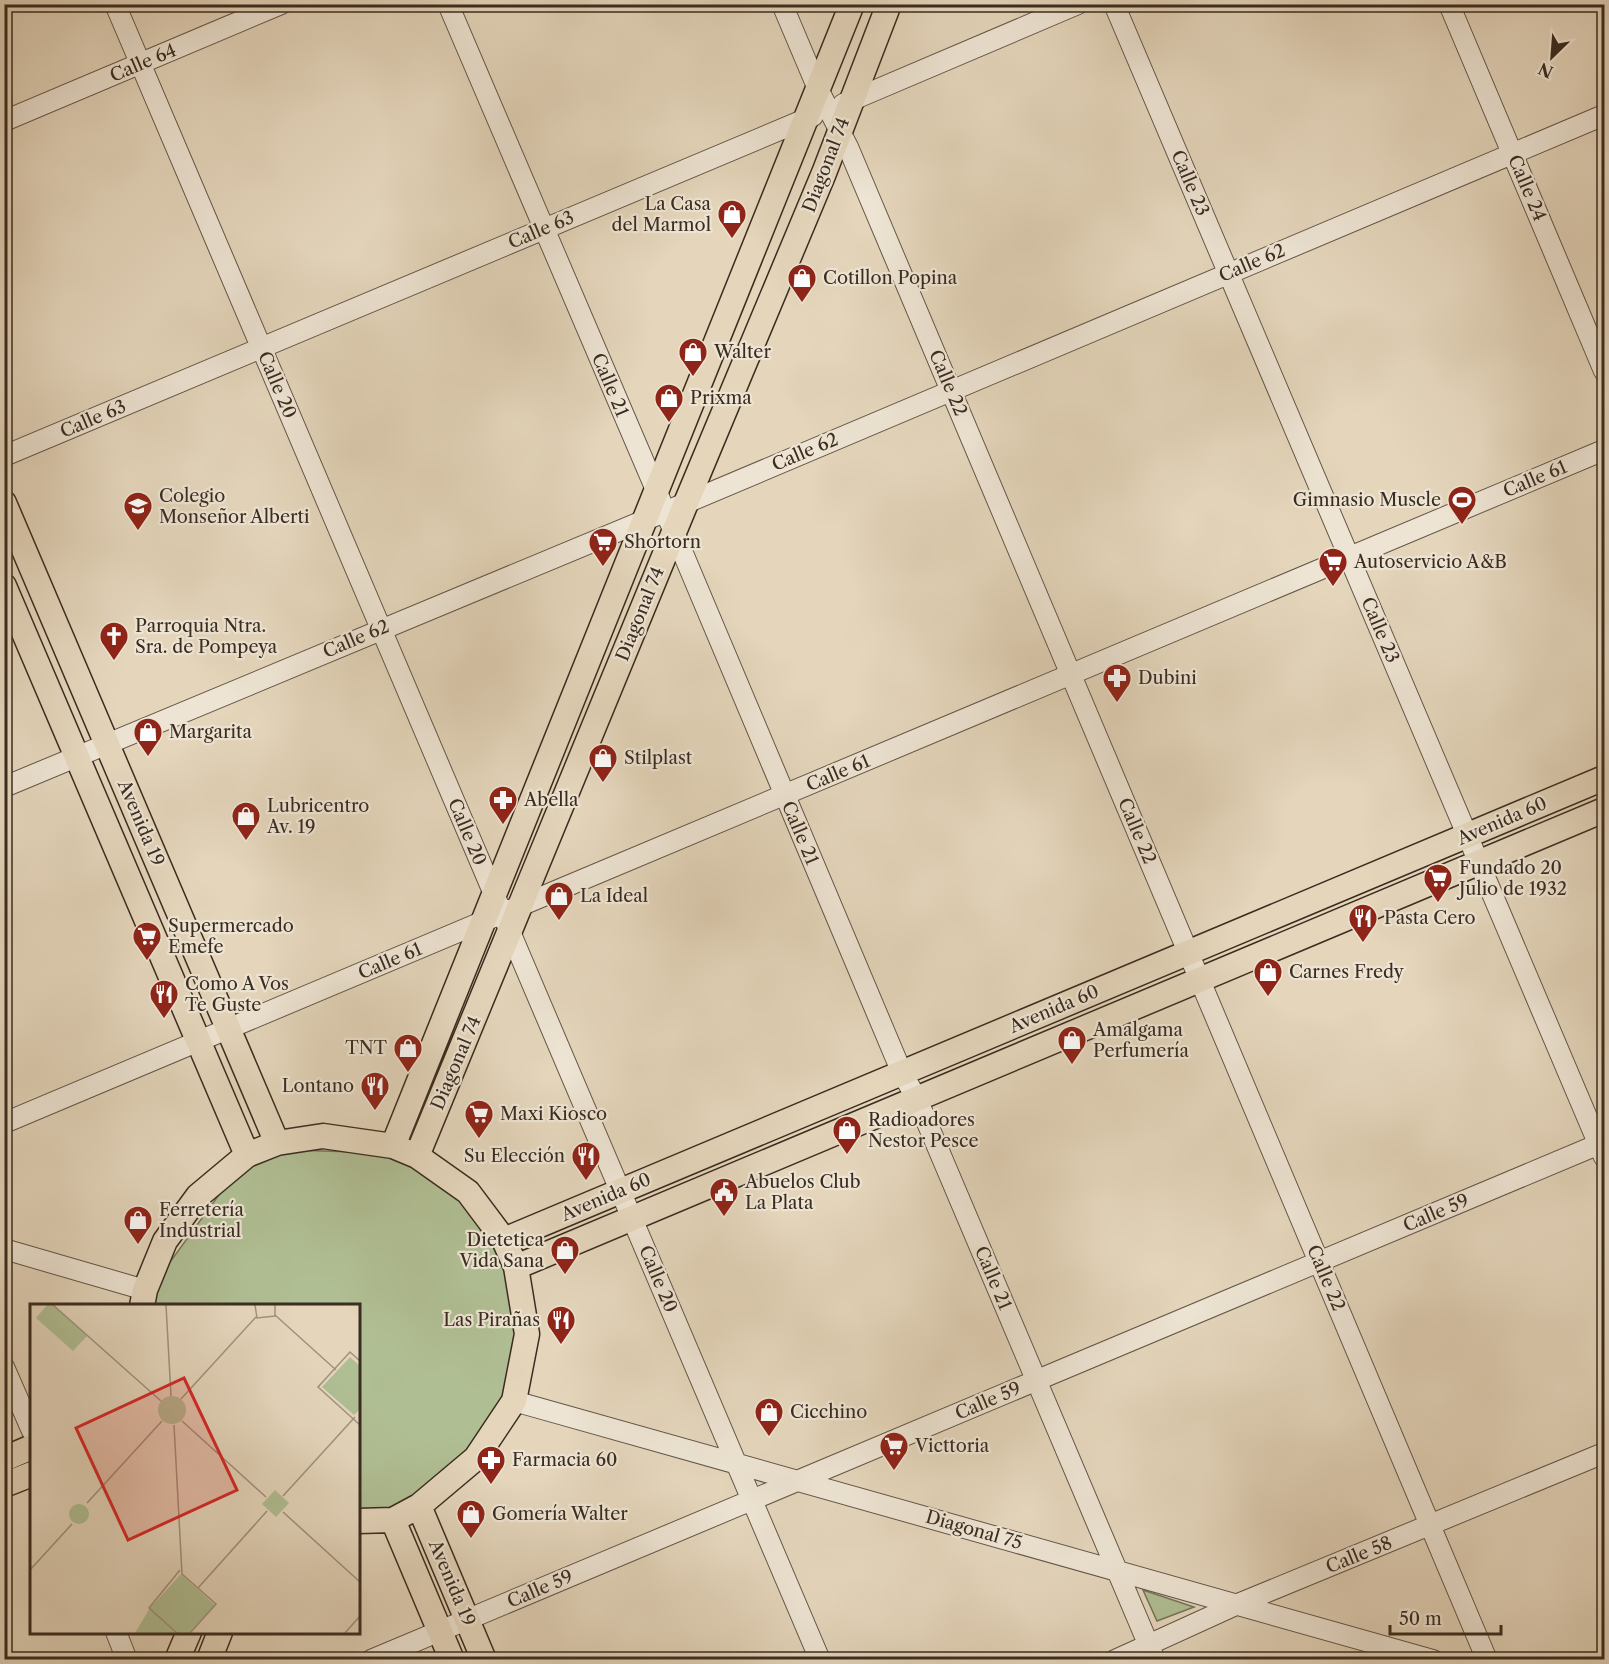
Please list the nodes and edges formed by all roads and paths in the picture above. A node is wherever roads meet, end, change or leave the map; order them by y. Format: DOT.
graph roads {
  1 [pos="115,4"];
  2 [pos="281,4"];
  3 [pos="448,4"];
  4 [pos="782,4"];
  5 [pos="852,4"];
  6 [pos="889,4"];
  7 [pos="1078,4"];
  8 [pos="1114,4"];
  9 [pos="1449,4"];
  10 [pos="140,64"];
  11 [pos="835,107"];
  12 [pos="1605,115"];
  13 [pos="806,118"];
  14 [pos="4,121"];
  15 [pos="1512,153"];
  16 [pos="543,230"];
  17 [pos="1228,273"];
  18 [pos="261,348"];
  19 [pos="1605,371"];
  20 [pos="951,390"];
  21 [pos="1605,450"];
  22 [pos="4,456"];
  23 [pos="4,503"];
  24 [pos="665,511"];
  25 [pos="1349,557"];
  26 [pos="4,586"];
  27 [pos="381,629"];
  28 [pos="1071,675"];
  29 [pos="107,744"];
  30 [pos="77,757"];
  31 [pos="1605,778"];
  32 [pos="4,787"];
  33 [pos="784,795"];
  34 [pos="1605,810"];
  35 [pos="1468,835"];
  36 [pos="1479,862"];
  37 [pos="502,914"];
  38 [pos="1188,953"];
  39 [pos="1200,980"];
  40 [pos="228,1029"];
  41 [pos="198,1042"];
  42 [pos="902,1073"];
  43 [pos="917,1099"];
  44 [pos="4,1123"];
  45 [pos="277,1143"];
  46 [pos="393,1146"];
  47 [pos="1603,1148"];
  48 [pos="247,1155"];
  49 [pos="417,1156"];
  50 [pos="621,1191"];
  51 [pos="632,1218"];
  52 [pos="504,1240"];
  53 [pos="4,1250"];
  54 [pos="1319,1262"];
  55 [pos="516,1267"];
  56 [pos="144,1298"];
  57 [pos="4,1367"];
  58 [pos="1036,1381"];
  59 [pos="514,1401"];
  60 [pos="30,1426"];
  61 [pos="30,1448"];
  62 [pos="1605,1453"];
  63 [pos="4,1459"];
  64 [pos="735,1463"];
  65 [pos="30,1475"];
  66 [pos="798,1480"];
  67 [pos="4,1485"];
  68 [pos="752,1500"];
  69 [pos="419,1506"];
  70 [pos="393,1520"];
  71 [pos="360,1521"];
  72 [pos="1431,1526"];
  73 [pos="1116,1570"];
  74 [pos="1238,1604"];
  75 [pos="467,1620"];
  76 [pos="440,1631"];
  77 [pos="117,1634"];
  78 [pos="188,1634"];
  79 [pos="219,1634"];
  80 [pos="1151,1652"];
  81 [pos="127,1659"];
  82 [pos="177,1659"];
  83 [pos="209,1659"];
  84 [pos="371,1659"];
  85 [pos="452,1659"];
  86 [pos="484,1659"];
  87 [pos="820,1659"];
  88 [pos="1114,1659"];
  89 [pos="1433,1659"];
  90 [pos="1487,1659"];
  1 -- 10 [label="street, Calle 20"];
  2 -- 10 [label="street, Calle 64"];
  3 -- 16 [label="street, Calle 21"];
  4 -- 11 [label="street, Calle 22"];
  5 -- 11 [label="main road, Diagonal 74"];
  6 -- 11 [label="main road, Diagonal 74"];
  7 -- 11 [label="street"];
  8 -- 17 [label="street, Calle 23"];
  9 -- 15 [label="street, Calle 24"];
  10 -- 14 [label="street, Calle 64"];
  10 -- 18 [label="street, Calle 20"];
  11 -- 13 [label="main road, Diagonal 74"];
  11 -- 20 [label="street, Calle 22"];
  11 -- 24 [label="main road, Diagonal 74"];
  12 -- 15 [label="street, Calle 62"];
  13 -- 16 [label="street, Calle 63"];
  13 -- 24 [label="main road, Diagonal 74"];
  15 -- 17 [label="street, Calle 62"];
  15 -- 19 [label="street, Calle 24"];
  16 -- 18 [label="street, Calle 63"];
  16 -- 24 [label="street, Calle 21"];
  17 -- 20 [label="street, Calle 62"];
  17 -- 25 [label="street, Calle 23"];
  18 -- 22 [label="street, Calle 63"];
  18 -- 27 [label="street, Calle 20"];
  20 -- 24 [label="street, Calle 62"];
  20 -- 28 [label="street, Calle 22"];
  21 -- 25 [label="street, Calle 61"];
  23 -- 29 [label="main road, Avenida 19"];
  24 -- 27 [label="street, Calle 62"];
  24 -- 33 [label="street, Calle 21"];
  24 -- 37 [label="main road, Diagonal 74"];
  25 -- 28 [label="street, Calle 61"];
  25 -- 35 [label="street, Calle 23"];
  26 -- 30 [label="main road, Avenida 19"];
  27 -- 29 [label="street, Calle 62"];
  27 -- 37 [label="street, Calle 20"];
  28 -- 33 [label="street, Calle 61"];
  28 -- 38 [label="street, Calle 22"];
  29 -- 30 [label="street, Calle 62"];
  29 -- 40 [label="main road, Avenida 19"];
  30 -- 32 [label="street, Calle 62"];
  30 -- 41 [label="main road, Avenida 19"];
  31 -- 35 [label="main road, Avenida 60"];
  33 -- 37 [label="street, Calle 61"];
  33 -- 42 [label="street, Calle 21"];
  34 -- 36 [label="main road, Avenida 60"];
  35 -- 36 [label="street, Calle 23"];
  35 -- 38 [label="main road, Avenida 60"];
  36 -- 39 [label="main road, Avenida 60"];
  36 -- 47 [label="street, Calle 23"];
  37 -- 40 [label="street, Calle 61"];
  37 -- 46 [label="main road, Diagonal 74"];
  37 -- 49 [label="main road, Diagonal 74"];
  37 -- 50 [label="street, Calle 20"];
  38 -- 39 [label="street, Calle 22"];
  38 -- 42 [label="main road, Avenida 60"];
  39 -- 43 [label="main road, Avenida 60"];
  39 -- 54 [label="street, Calle 22"];
  40 -- 41 [label="street, Calle 61"];
  40 -- 45 [label="main road, Avenida 19"];
  41 -- 44 [label="street, Calle 61"];
  41 -- 48 [label="main road, Avenida 19"];
  42 -- 43 [label="street, Calle 21"];
  42 -- 50 [label="main road, Avenida 60"];
  43 -- 51 [label="main road, Avenida 60"];
  43 -- 58 [label="street, Calle 21"];
  45 -- 46 [label="main road"];
  45 -- 48 [label="main road"];
  46 -- 49 [label="main road"];
  47 -- 54 [label="street, Calle 59"];
  48 -- 56 [label="main road"];
  49 -- 52 [label="main road"];
  50 -- 51 [label="street, Calle 20"];
  50 -- 52 [label="main road, Avenida 60"];
  51 -- 55 [label="main road, Avenida 60"];
  51 -- 64 [label="street, Calle 20"];
  52 -- 55 [label="main road"];
  53 -- 56 [label="street"];
  54 -- 58 [label="street, Calle 59"];
  54 -- 72 [label="street, Calle 22"];
  55 -- 59 [label="main road"];
  57 -- 60 [label="street"];
  58 -- 66 [label="street, Calle 59"];
  58 -- 73 [label="street, Calle 21"];
  59 -- 64 [label="street, Diagonal 75"];
  59 -- 69 [label="main road"];
  61 -- 63 [label="main road"];
  62 -- 72 [label="street, Calle 58"];
  64 -- 66 [label="street, Diagonal 75"];
  64 -- 68 [label="street, Calle 20"];
  65 -- 67 [label="main road"];
  66 -- 68 [label="street, Calle 59"];
  66 -- 73 [label="street, Diagonal 75"];
  68 -- 75 [label="street, Calle 59"];
  68 -- 87 [label="street, Calle 20"];
  69 -- 70 [label="main road"];
  69 -- 75 [label="main road, Avenida 19"];
  70 -- 71 [label="main road"];
  70 -- 76 [label="main road, Avenida 19"];
  72 -- 74 [label="street, Calle 58"];
  72 -- 90 [label="street, Calle 22"];
  73 -- 74 [label="street, Diagonal 75"];
  73 -- 80 [label="street, Calle 21"];
  74 -- 80 [label="street, Calle 58"];
  74 -- 89 [label="street, Diagonal 75"];
  75 -- 76 [label="street, Calle 59"];
  75 -- 86 [label="main road, Avenida 19"];
  76 -- 84 [label="street, Calle 59"];
  76 -- 85 [label="main road, Avenida 19"];
  77 -- 81 [label="street"];
  78 -- 82 [label="main road"];
  79 -- 83 [label="main road"];
  80 -- 88 [label="street, Calle 58"];
}
